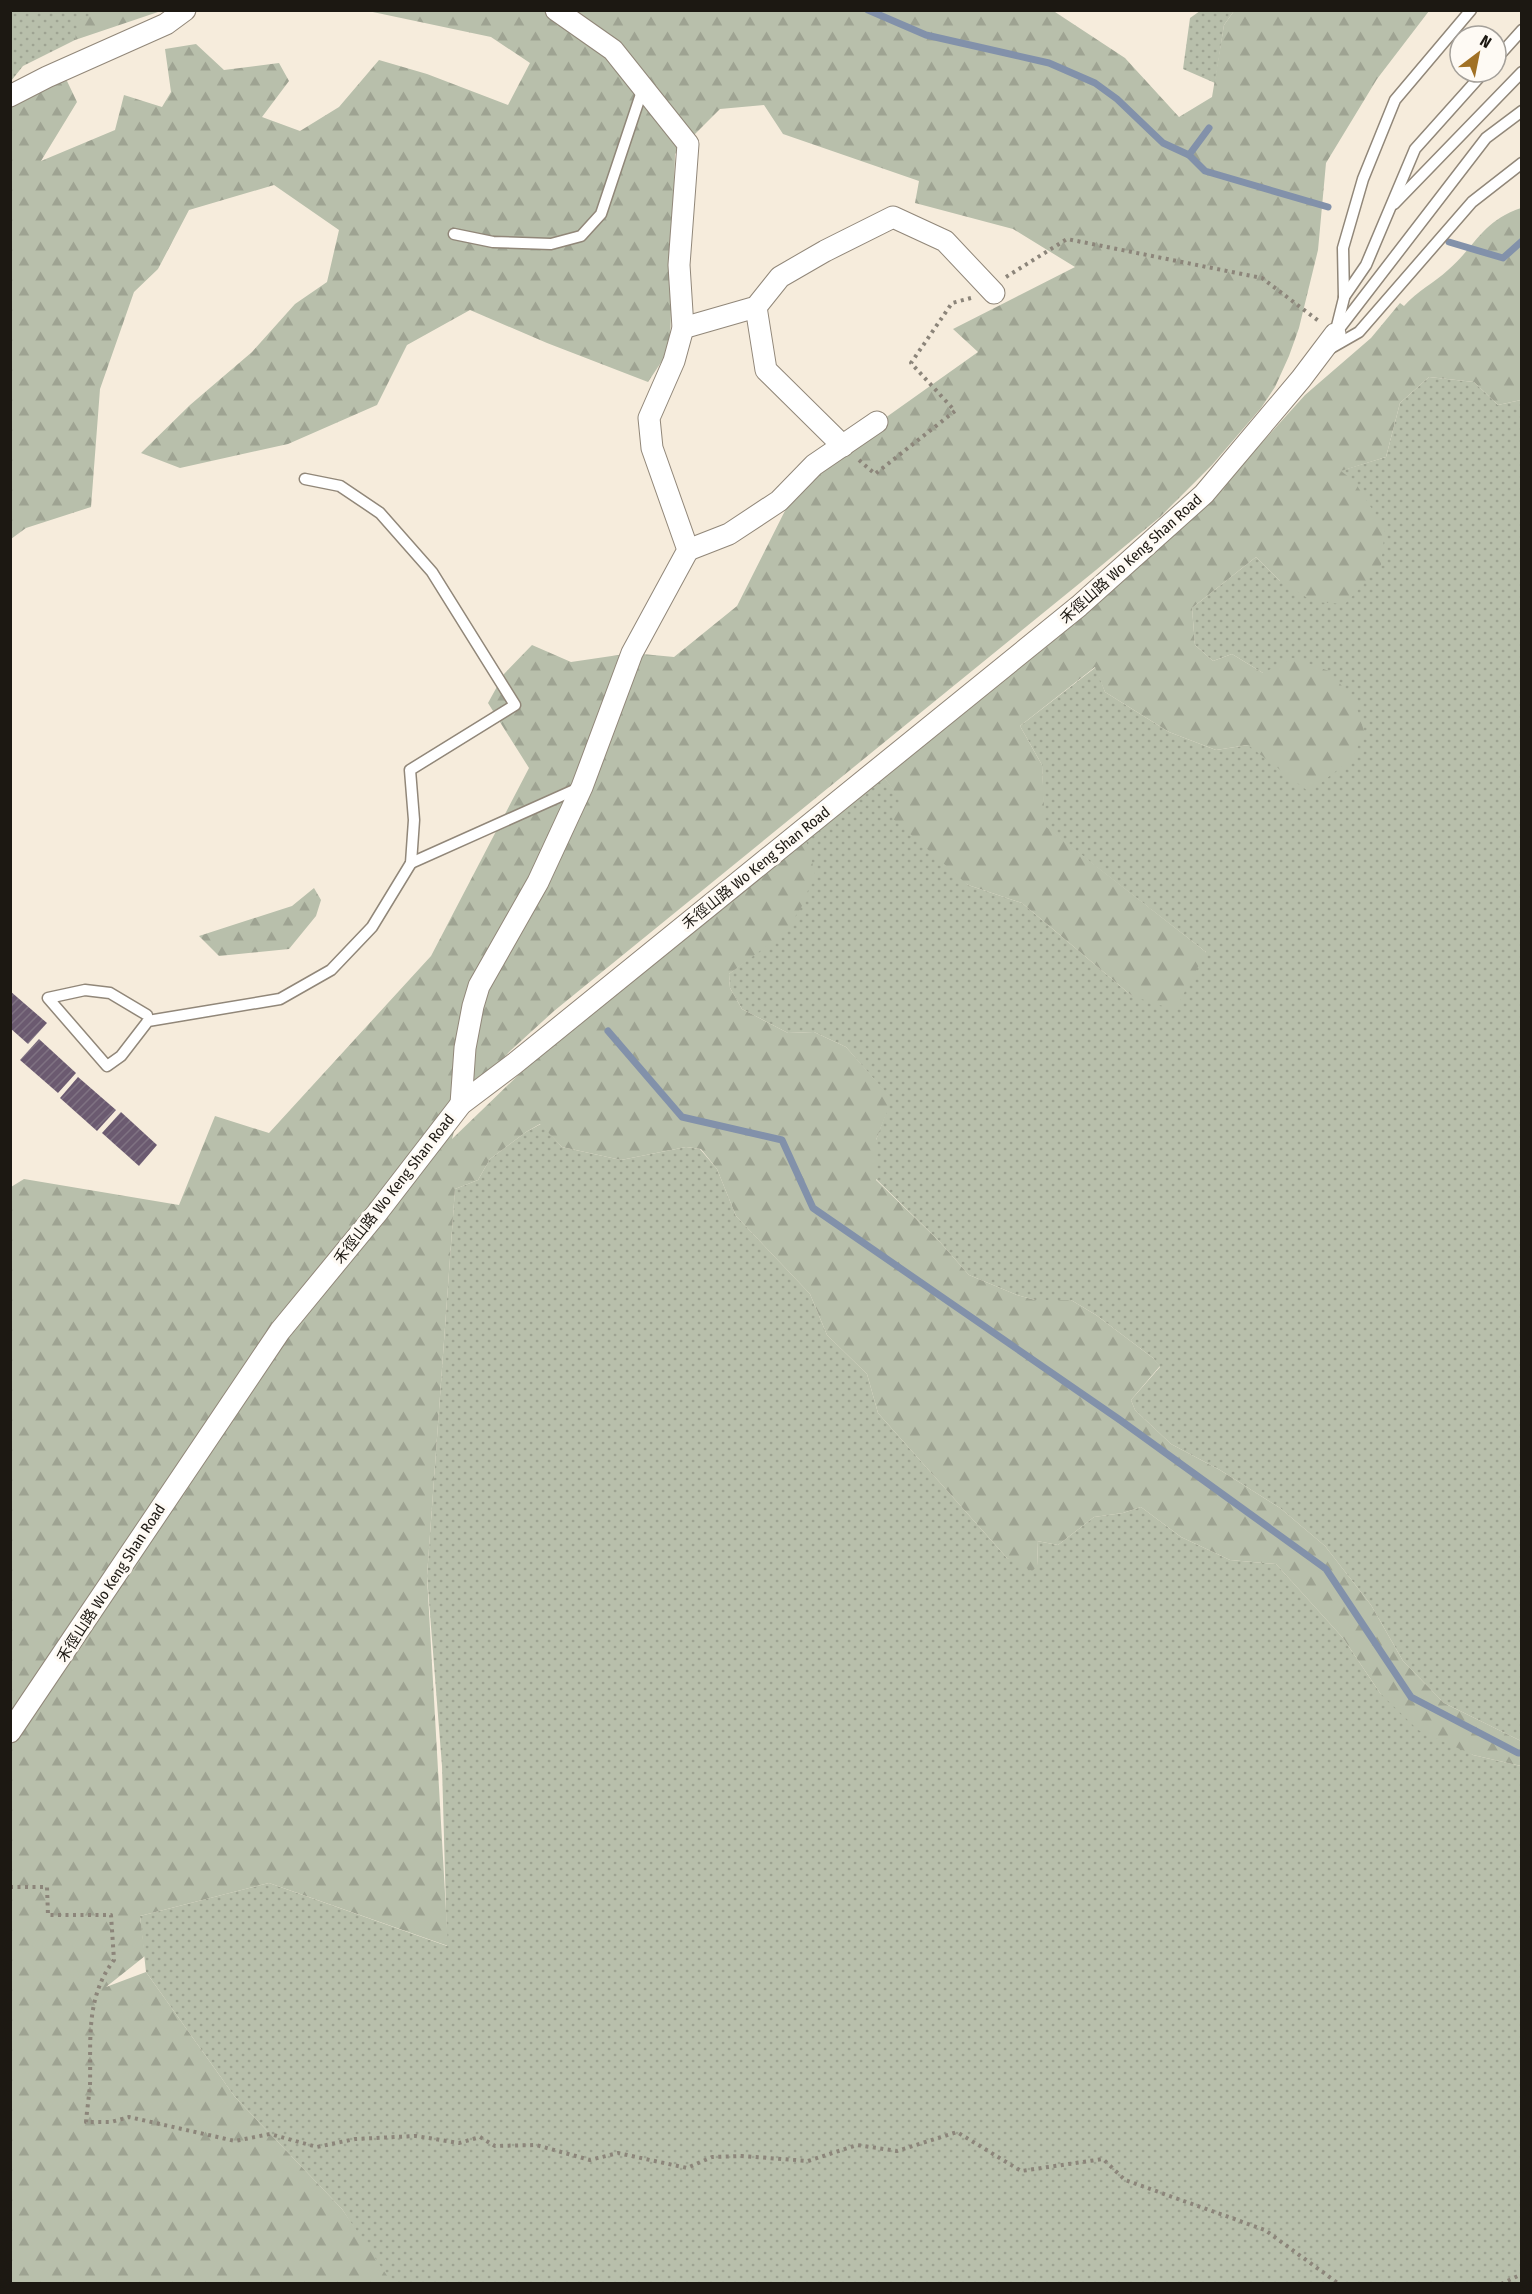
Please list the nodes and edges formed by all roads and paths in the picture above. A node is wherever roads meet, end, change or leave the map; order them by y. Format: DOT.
graph roads {
  1 [pos="185,10"];
  2 [pos="556,10"];
  3 [pos="1471,10"];
  4 [pos="1521,30"];
  5 [pos="1508,45"];
  6 [pos="1521,72"];
  7 [pos="1473,84"];
  8 [pos="643,87"];
  9 [pos="10,96"];
  10 [pos="1521,111"];
  11 [pos="1521,163"];
  12 [pos="1388,210"];
  13 [pos="454,234"];
  14 [pos="994,293"];
  15 [pos="1344,298"];
  16 [pos="756,307"];
  17 [pos="683,328"];
  18 [pos="1335,334"];
  19 [pos="1321,354"];
  20 [pos="877,422"];
  21 [pos="843,446"];
  22 [pos="305,479"];
  23 [pos="688,550"];
  24 [pos="582,787"];
  25 [pos="411,863"];
  26 [pos="148,1021"];
  27 [pos="461,1104"];
  28 [pos="10,1732"];
  29 [pos="10,1887"];
  30 [pos="1521,2274"];
  31 [pos="1339,2283"];
  32 [pos="1501,2283"];
  1 -- 9 [label="street"];
  2 -- 8 [label="street"];
  3 -- 15 [label="lane, 禾徑山路 Wo Keng Shan Road"];
  4 -- 5 [label="lane"];
  6 -- 12 [label="lane"];
  7 -- 12 [label="lane"];
  8 -- 13 [label="lane"];
  8 -- 17 [label="street"];
  10 -- 18 [label="lane"];
  11 -- 19 [label="lane"];
  12 -- 15 [label="lane"];
  14 -- 16 [label="street"];
  14 -- 18 [label="path"];
  14 -- 21 [label="path"];
  15 -- 18 [label="lane, 禾徑山路 Wo Keng Shan Road"];
  16 -- 17 [label="street"];
  16 -- 21 [label="street"];
  17 -- 23 [label="street"];
  18 -- 19 [label="street, 禾徑山路 Wo Keng Shan Road"];
  19 -- 27 [label="street, 禾徑山路 Wo Keng Shan Road"];
  20 -- 21 [label="street"];
  21 -- 23 [label="street"];
  22 -- 25 [label="lane"];
  23 -- 24 [label="street"];
  24 -- 25 [label="lane"];
  24 -- 27 [label="street"];
  25 -- 26 [label="lane"];
  26 -- 26 [label="lane"];
  27 -- 28 [label="street, 禾徑山路 Wo Keng Shan Road"];
  29 -- 31 [label="path"];
  30 -- 32 [label="path"];
}
